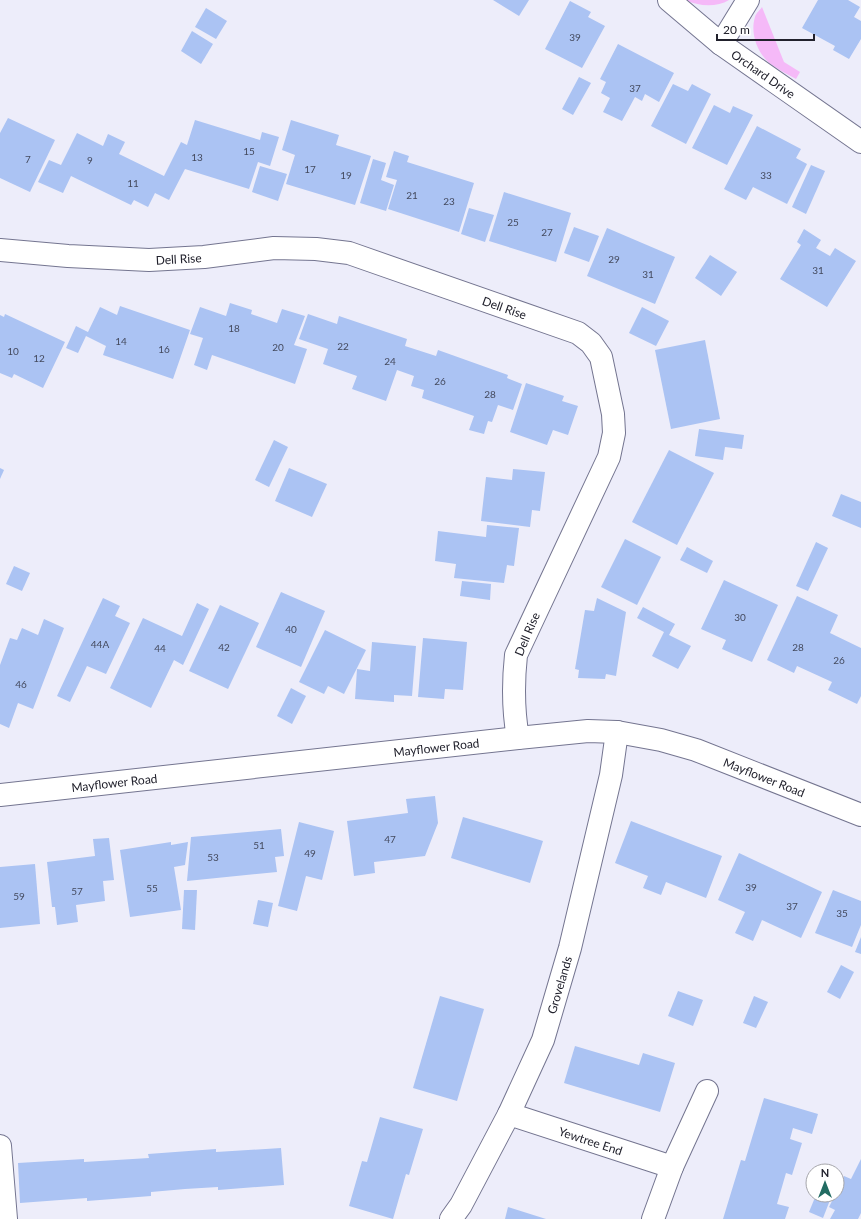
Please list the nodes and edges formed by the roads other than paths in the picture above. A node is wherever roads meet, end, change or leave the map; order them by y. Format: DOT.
graph roads {
  1 [pos="669,0"];
  2 [pos="748,0"];
  3 [pos="721,44"];
  4 [pos="861,142"];
  5 [pos="0,250"];
  6 [pos="617,732"];
  7 [pos="518,738"];
  8 [pos="0,795"];
  9 [pos="861,815"];
  10 [pos="708,1091"];
  11 [pos="509,1114"];
  12 [pos="0,1146"];
  13 [pos="672,1167"];
  14 [pos="6,1219"];
  15 [pos="451,1219"];
  16 [pos="653,1219"];
  1 -- 3 [label="street, Orchard Drive"];
  2 -- 3 [label="street"];
  3 -- 4 [label="street, Orchard Drive"];
  5 -- 7 [label="street, Dell Rise"];
  6 -- 7 [label="street, Mayflower Road"];
  6 -- 9 [label="street, Mayflower Road"];
  6 -- 11 [label="street, Grovelands"];
  7 -- 8 [label="street, Mayflower Road"];
  10 -- 13 [label="street"];
  11 -- 13 [label="street, Yewtree End"];
  11 -- 15 [label="street, Grovelands"];
  12 -- 14 [label="street"];
  13 -- 16 [label="street"];
}
